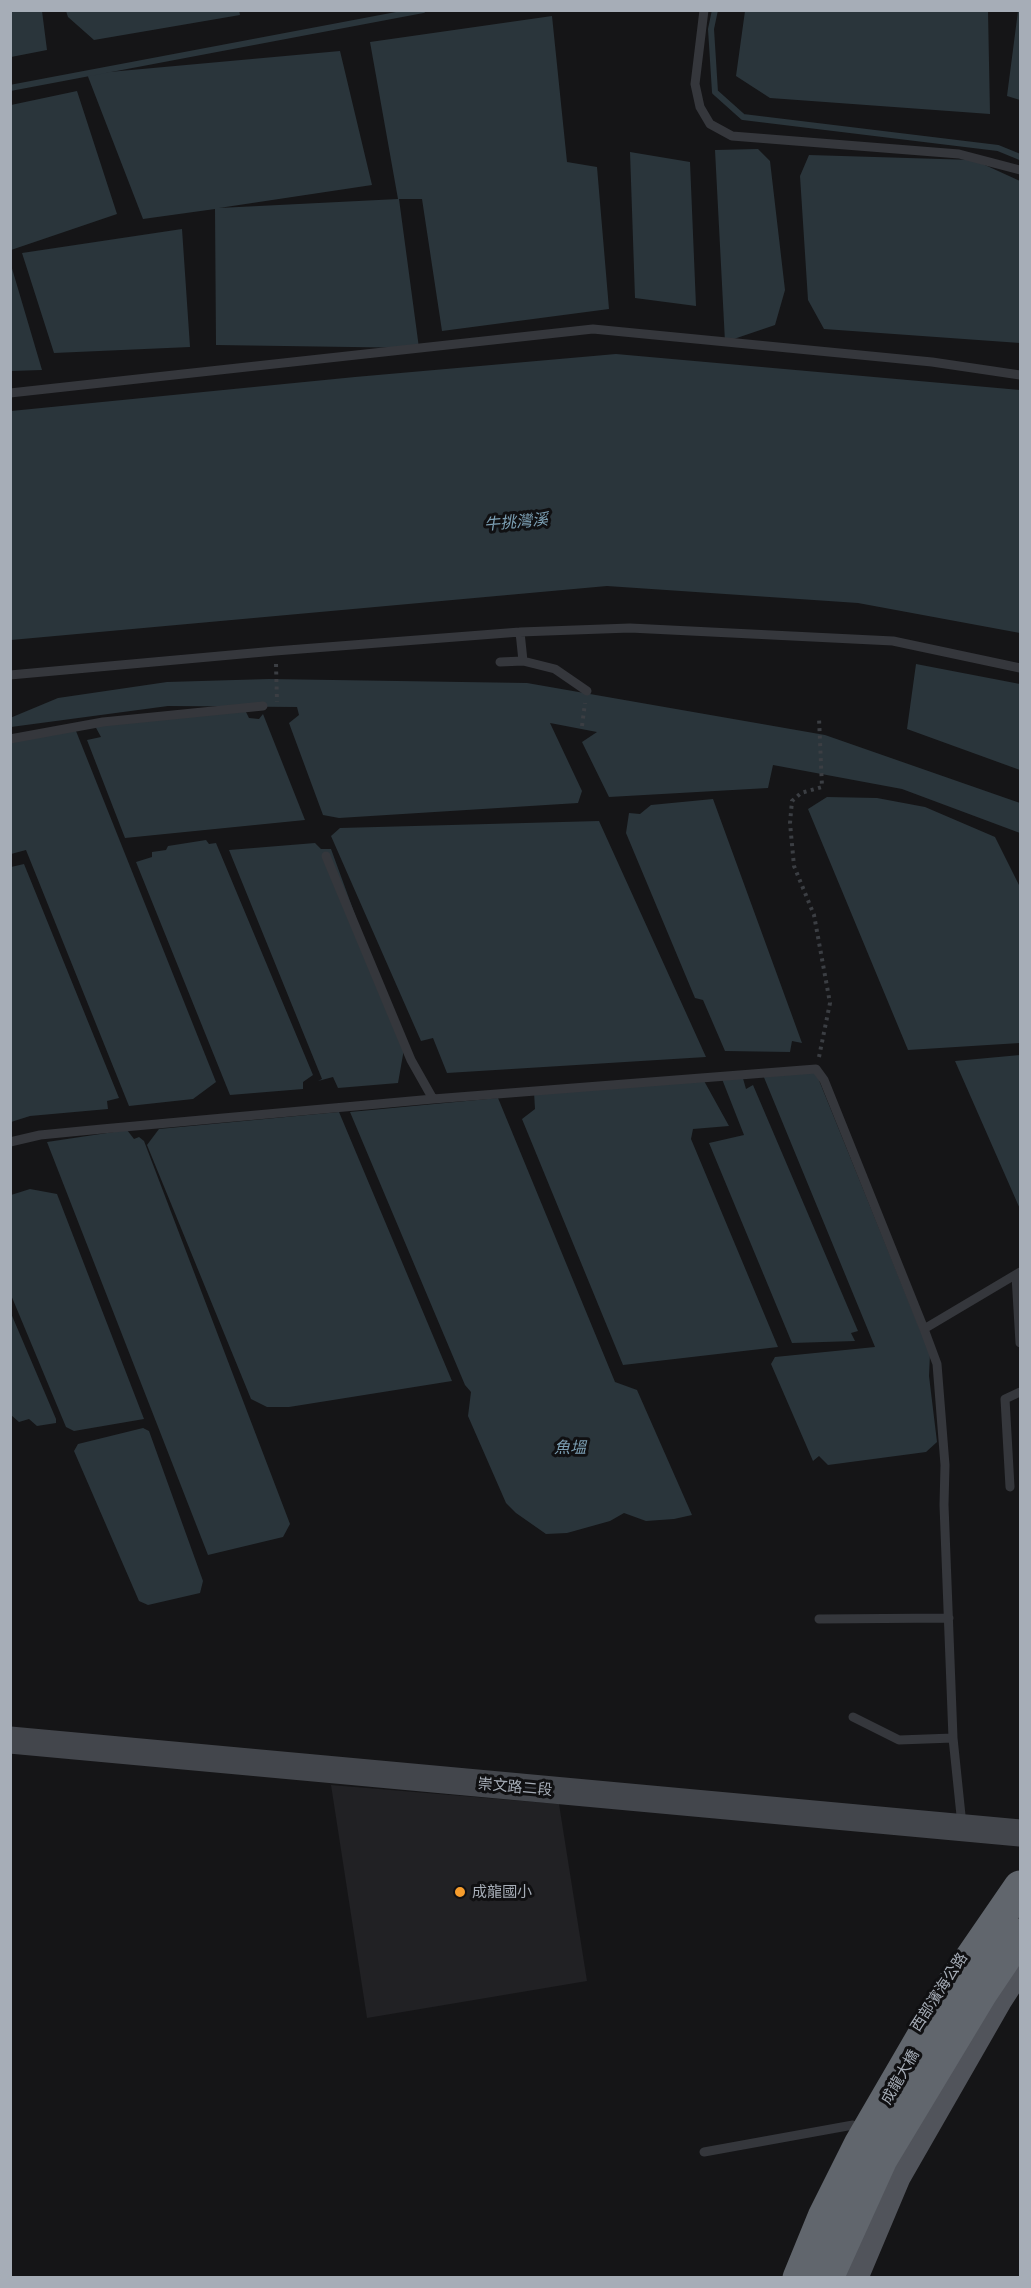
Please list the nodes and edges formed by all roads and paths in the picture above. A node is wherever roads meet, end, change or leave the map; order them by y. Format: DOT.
graph roads {
  1 [pos="704,10"];
  2 [pos="1020,170"];
  3 [pos="1020,375"];
  4 [pos="10,393"];
  5 [pos="520,632"];
  6 [pos="275,651"];
  7 [pos="523,661"];
  8 [pos="500,662"];
  9 [pos="1020,668"];
  10 [pos="10,675"];
  11 [pos="587,691"];
  12 [pos="277,705"];
  13 [pos="263,706"];
  14 [pos="819,718"];
  15 [pos="582,726"];
  16 [pos="10,739"];
  17 [pos="326,856"];
  18 [pos="816,1069"];
  19 [pos="433,1099"];
  20 [pos="10,1142"];
  21 [pos="1018,1274"];
  22 [pos="924,1329"];
  23 [pos="1020,1343"];
  24 [pos="1020,1392"];
  25 [pos="1010,1487"];
  26 [pos="949,1618"];
  27 [pos="819,1619"];
  28 [pos="854,1718"];
  29 [pos="953,1738"];
  30 [pos="10,1740"];
  31 [pos="962,1828"];
  32 [pos="1020,1833"];
  33 [pos="1020,1872"];
  34 [pos="1020,1887"];
  35 [pos="1020,1935"];
  36 [pos="1020,1964"];
  37 [pos="853,2125"];
  38 [pos="704,2152"];
  39 [pos="908,2155"];
  40 [pos="786,2277"];
  41 [pos="799,2277"];
  42 [pos="827,2277"];
  43 [pos="853,2277"];
  1 -- 2 [label="lane"];
  3 -- 4 [label="lane"];
  5 -- 6 [label="lane"];
  5 -- 7 [label="lane"];
  5 -- 9 [label="lane"];
  6 -- 10 [label="lane"];
  6 -- 12 [label="path"];
  7 -- 8 [label="lane"];
  7 -- 11 [label="lane"];
  11 -- 15 [label="path"];
  13 -- 16 [label="lane"];
  14 -- 18 [label="path"];
  17 -- 19 [label="lane"];
  18 -- 19 [label="lane"];
  18 -- 22 [label="lane"];
  19 -- 20 [label="lane"];
  21 -- 22 [label="lane"];
  21 -- 23 [label="lane"];
  22 -- 26 [label="lane"];
  24 -- 25 [label="lane"];
  26 -- 27 [label="lane"];
  26 -- 29 [label="lane"];
  28 -- 29 [label="lane"];
  29 -- 31 [label="lane"];
  30 -- 31 [label="street, 崇文路二段"];
  31 -- 32 [label="street, 崇文路二段"];
  33 -- 37 [label="main road, 西部濱海公路"];
  34 -- 41 [label="highway, 成龍大橋"];
  35 -- 42 [label="highway, 成龍大橋"];
  36 -- 39 [label="main road"];
  37 -- 38 [label="lane"];
  37 -- 39 [label="lane"];
  37 -- 40 [label="main road, 西部濱海公路"];
  39 -- 43 [label="main road"];
}
